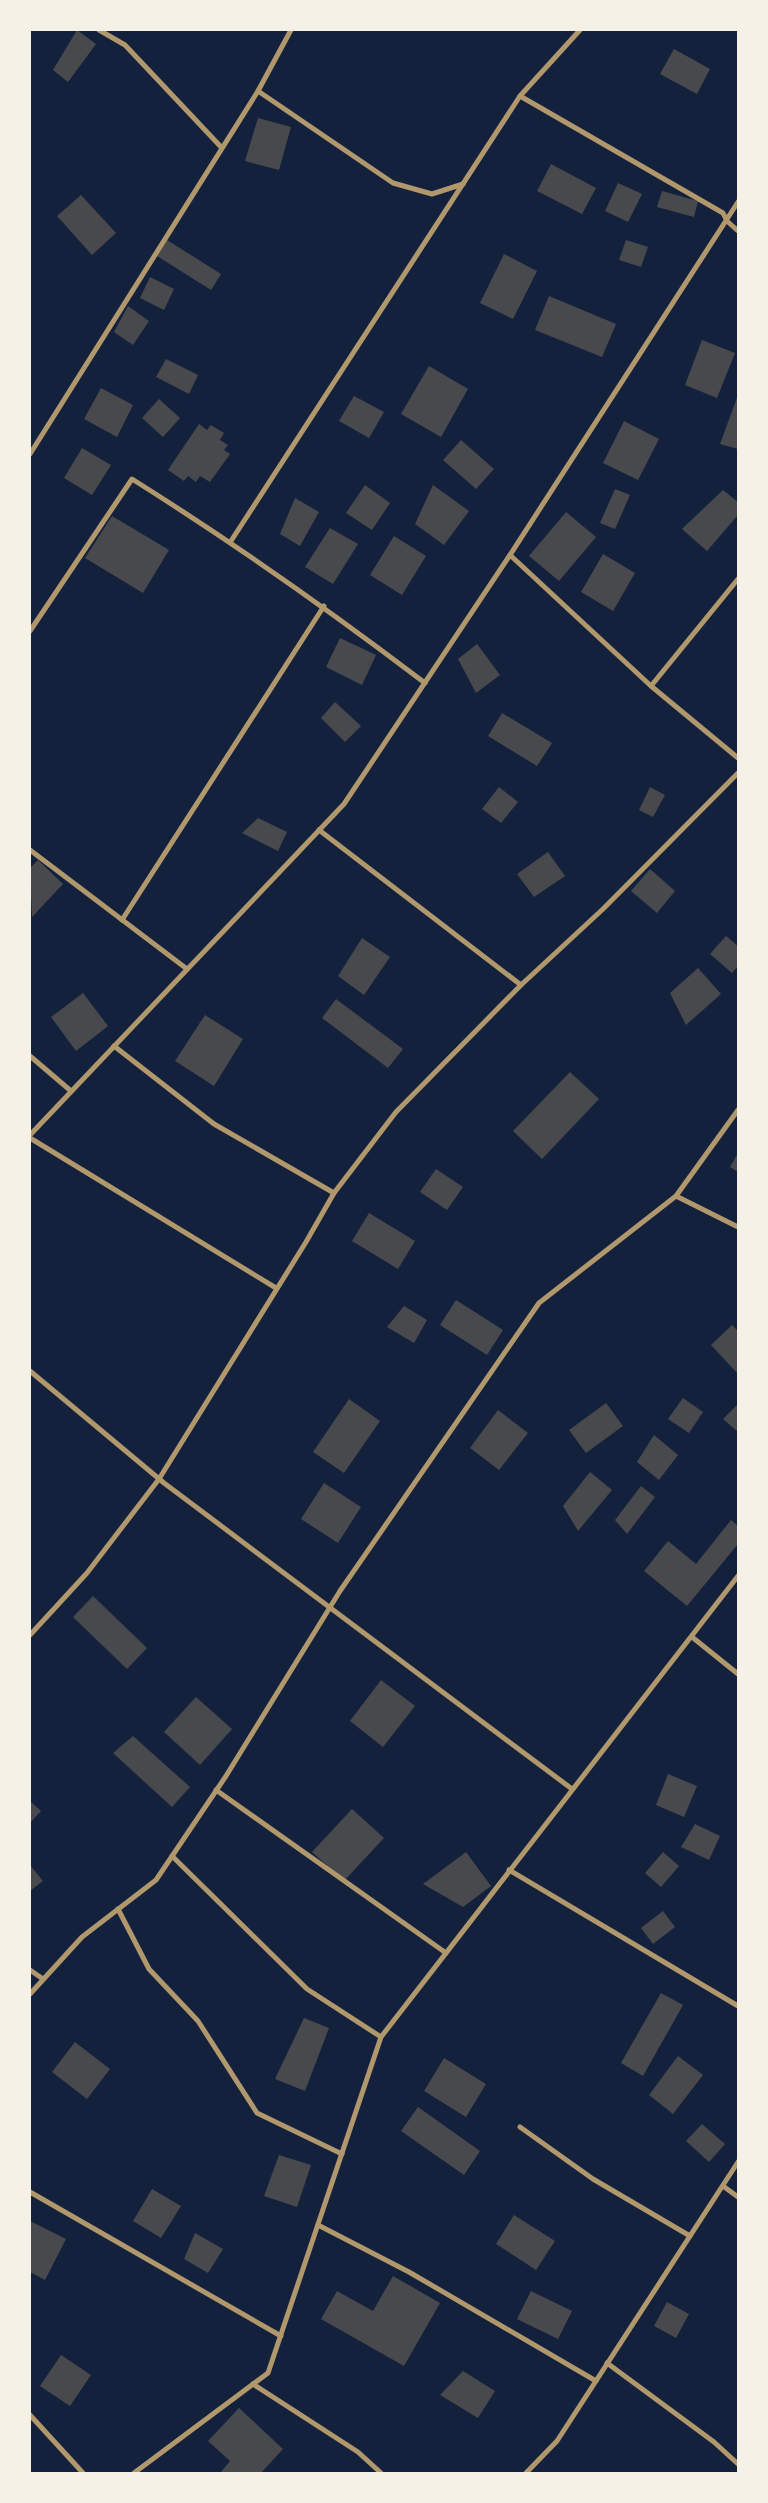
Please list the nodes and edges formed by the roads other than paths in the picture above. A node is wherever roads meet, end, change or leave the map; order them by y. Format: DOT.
graph roads {
  1 [pos="99,30"];
  2 [pos="291,30"];
  3 [pos="580,30"];
  4 [pos="258,91"];
  5 [pos="520,96"];
  6 [pos="222,148"];
  7 [pos="463,184"];
  8 [pos="738,202"];
  9 [pos="727,221"];
  10 [pos="738,231"];
  11 [pos="30,454"];
  12 [pos="230,541"];
  13 [pos="510,555"];
  14 [pos="738,579"];
  15 [pos="324,606"];
  16 [pos="30,631"];
  17 [pos="425,683"];
  18 [pos="650,686"];
  19 [pos="738,758"];
  20 [pos="738,773"];
  21 [pos="319,830"];
  22 [pos="30,850"];
  23 [pos="122,920"];
  24 [pos="187,969"];
  25 [pos="521,985"];
  26 [pos="114,1046"];
  27 [pos="30,1056"];
  28 [pos="71,1091"];
  29 [pos="738,1110"];
  30 [pos="30,1136"];
  31 [pos="334,1193"];
  32 [pos="676,1196"];
  33 [pos="738,1227"];
  34 [pos="276,1288"];
  35 [pos="30,1371"];
  36 [pos="158,1479"];
  37 [pos="738,1576"];
  38 [pos="330,1608"];
  39 [pos="30,1635"];
  40 [pos="692,1637"];
  41 [pos="738,1674"];
  42 [pos="572,1789"];
  43 [pos="216,1790"];
  44 [pos="172,1856"];
  45 [pos="509,1870"];
  46 [pos="118,1909"];
  47 [pos="446,1952"];
  48 [pos="30,1970"];
  49 [pos="43,1979"];
  50 [pos="30,1994"];
  51 [pos="738,2006"];
  52 [pos="381,2037"];
  53 [pos="520,2127"];
  54 [pos="342,2154"];
  55 [pos="738,2162"];
  56 [pos="723,2186"];
  57 [pos="30,2192"];
  58 [pos="738,2197"];
  59 [pos="318,2225"];
  60 [pos="690,2236"];
  61 [pos="280,2336"];
  62 [pos="607,2364"];
  63 [pos="596,2381"];
  64 [pos="253,2384"];
  65 [pos="30,2415"];
  66 [pos="738,2464"];
  67 [pos="83,2473"];
  68 [pos="134,2473"];
  69 [pos="381,2473"];
  70 [pos="526,2473"];
  1 -- 6 [label="street"];
  2 -- 4 [label="street"];
  3 -- 5 [label="street"];
  4 -- 6 [label="street"];
  4 -- 7 [label="street"];
  5 -- 7 [label="street"];
  5 -- 9 [label="street"];
  6 -- 11 [label="street"];
  7 -- 12 [label="street"];
  8 -- 9 [label="street"];
  9 -- 10 [label="street"];
  9 -- 13 [label="street"];
  12 -- 15 [label="street"];
  12 -- 16 [label="street"];
  13 -- 17 [label="street"];
  13 -- 18 [label="street"];
  14 -- 18 [label="street"];
  15 -- 17 [label="street"];
  15 -- 23 [label="street"];
  17 -- 21 [label="street"];
  18 -- 19 [label="street"];
  20 -- 25 [label="street"];
  21 -- 24 [label="street"];
  21 -- 25 [label="street"];
  22 -- 23 [label="street"];
  23 -- 24 [label="street"];
  24 -- 26 [label="street"];
  25 -- 31 [label="street"];
  26 -- 28 [label="street"];
  26 -- 31 [label="street"];
  27 -- 28 [label="street"];
  28 -- 30 [label="street"];
  29 -- 32 [label="street"];
  30 -- 34 [label="street"];
  31 -- 34 [label="street"];
  32 -- 33 [label="street"];
  32 -- 38 [label="street"];
  34 -- 36 [label="street"];
  35 -- 36 [label="street"];
  36 -- 38 [label="street"];
  36 -- 39 [label="street"];
  37 -- 40 [label="street"];
  38 -- 42 [label="street"];
  38 -- 43 [label="street"];
  40 -- 41 [label="street"];
  40 -- 42 [label="street"];
  42 -- 45 [label="street"];
  43 -- 44 [label="street"];
  43 -- 47 [label="street"];
  44 -- 46 [label="street"];
  44 -- 52 [label="street"];
  45 -- 47 [label="street"];
  45 -- 51 [label="street"];
  46 -- 49 [label="street"];
  46 -- 54 [label="street"];
  47 -- 52 [label="street"];
  48 -- 49 [label="street"];
  49 -- 50 [label="street"];
  52 -- 54 [label="street"];
  53 -- 60 [label="street"];
  54 -- 59 [label="street"];
  55 -- 56 [label="street"];
  56 -- 58 [label="street"];
  56 -- 60 [label="street"];
  57 -- 61 [label="street"];
  59 -- 61 [label="street"];
  59 -- 63 [label="street"];
  60 -- 62 [label="street"];
  61 -- 64 [label="street"];
  62 -- 63 [label="street"];
  62 -- 66 [label="street"];
  63 -- 70 [label="street"];
  64 -- 68 [label="street"];
  64 -- 69 [label="street"];
  65 -- 67 [label="street"];
}
